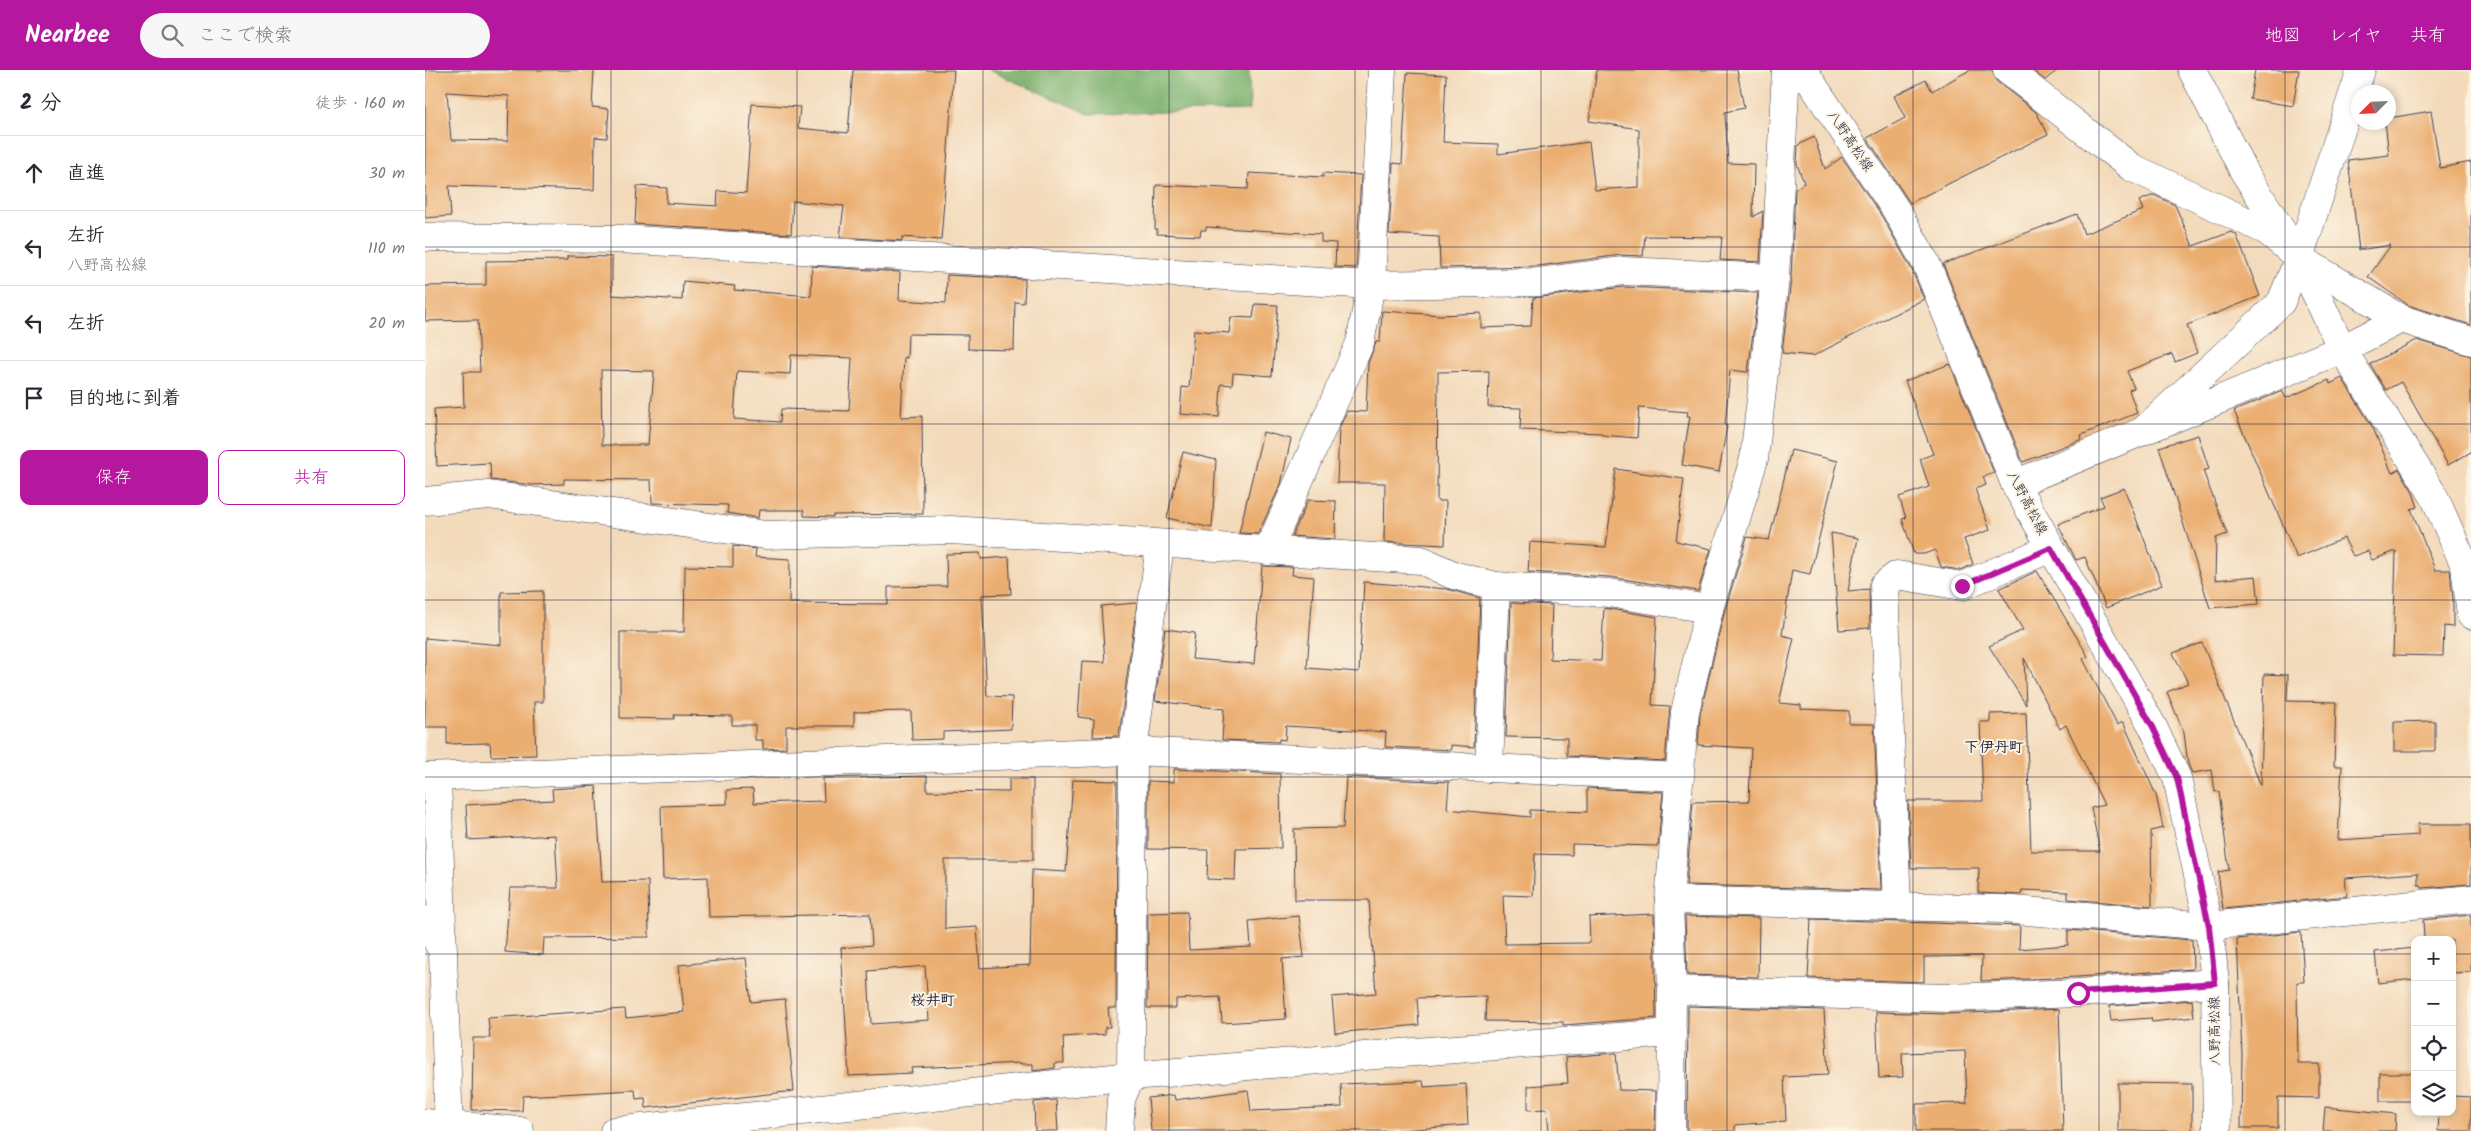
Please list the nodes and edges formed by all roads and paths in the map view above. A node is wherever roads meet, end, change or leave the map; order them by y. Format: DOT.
graph roads {
  1 [pos="1381,70"];
  2 [pos="1786,70"];
  3 [pos="1803,70"];
  4 [pos="2007,70"];
  5 [pos="2192,70"];
  6 [pos="2361,70"];
  7 [pos="425,237"];
  8 [pos="2299,258"];
  9 [pos="1775,278"];
  10 [pos="1371,285"];
  11 [pos="2401,319"];
  12 [pos="2471,341"];
  13 [pos="2342,349"];
  14 [pos="2143,431"];
  15 [pos="2015,484"];
  16 [pos="425,501"];
  17 [pos="1160,545"];
  18 [pos="2051,548"];
  19 [pos="1268,551"];
  20 [pos="1496,586"];
  21 [pos="1709,608"];
  22 [pos="2471,615"];
  23 [pos="1133,751"];
  24 [pos="1489,768"];
  25 [pos="431,777"];
  26 [pos="1679,777"];
  27 [pos="1669,900"];
  28 [pos="2471,900"];
  29 [pos="1897,906"];
  30 [pos="425,920"];
  31 [pos="2209,926"];
  32 [pos="443,952"];
  33 [pos="2215,983"];
  34 [pos="1673,990"];
  35 [pos="1672,1033"];
  36 [pos="1131,1076"];
  37 [pos="441,1127"];
  38 [pos="520,1131"];
  39 [pos="614,1131"];
  40 [pos="1119,1131"];
  41 [pos="1671,1131"];
  42 [pos="2217,1131"];
  1 -- 10 [label="street"];
  2 -- 9 [label="street"];
  3 -- 15 [label="street, 八野高松線"];
  4 -- 8 [label="street"];
  5 -- 8 [label="street"];
  6 -- 8 [label="street"];
  7 -- 10 [label="street"];
  8 -- 11 [label="street"];
  8 -- 13 [label="street"];
  8 -- 14 [label="street"];
  9 -- 10 [label="street"];
  9 -- 21 [label="street"];
  10 -- 19 [label="street"];
  11 -- 12 [label="street"];
  11 -- 13 [label="street"];
  13 -- 14 [label="street"];
  13 -- 22 [label="street"];
  14 -- 15 [label="street"];
  15 -- 18 [label="street, 八野高松線"];
  16 -- 17 [label="street"];
  17 -- 19 [label="street"];
  17 -- 23 [label="street"];
  18 -- 29 [label="street"];
  18 -- 31 [label="street, 八野高松線"];
  19 -- 20 [label="street"];
  20 -- 21 [label="street"];
  20 -- 24 [label="street"];
  21 -- 26 [label="street"];
  23 -- 24 [label="street"];
  23 -- 25 [label="street"];
  23 -- 36 [label="street"];
  24 -- 26 [label="street"];
  25 -- 32 [label="street"];
  26 -- 27 [label="street"];
  27 -- 29 [label="street"];
  27 -- 34 [label="street"];
  28 -- 31 [label="street"];
  29 -- 31 [label="street"];
  30 -- 32 [label="street"];
  31 -- 33 [label="street, 八野高松線"];
  32 -- 37 [label="street"];
  33 -- 34 [label="street"];
  33 -- 42 [label="street, 八野高松線"];
  34 -- 35 [label="street"];
  35 -- 36 [label="street"];
  35 -- 41 [label="street"];
  36 -- 39 [label="street"];
  36 -- 40 [label="street"];
  37 -- 38 [label="street"];
}
